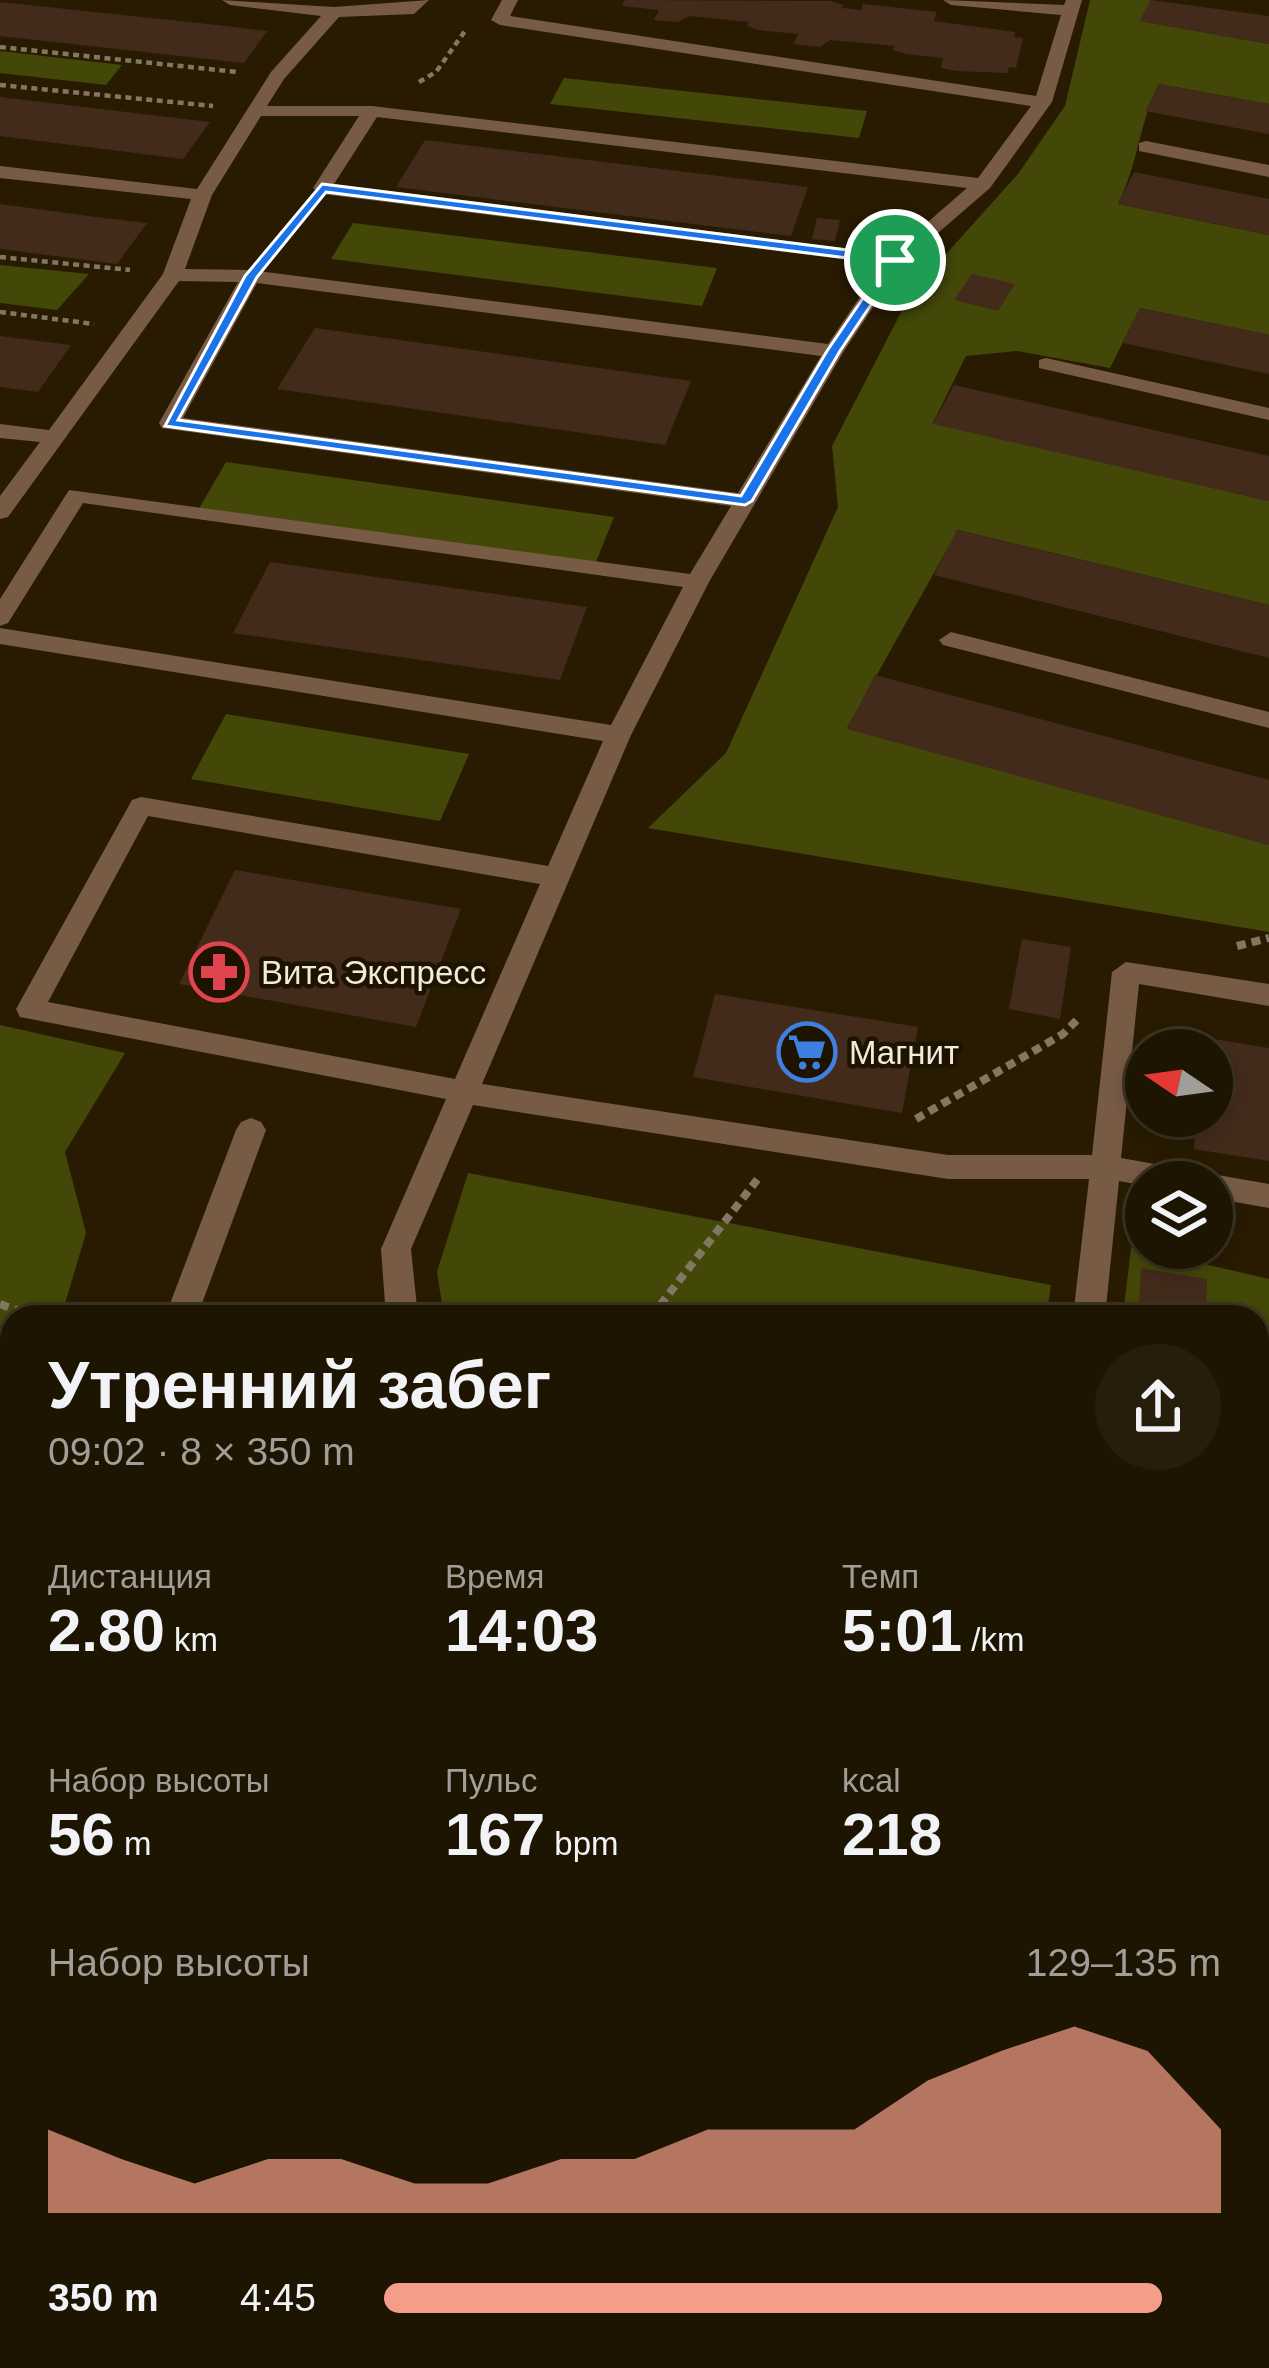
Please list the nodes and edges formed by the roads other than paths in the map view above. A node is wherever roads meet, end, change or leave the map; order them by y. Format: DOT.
graph roads {
  1 [pos="230,0"];
  2 [pos="421,0"];
  3 [pos="952,0"];
  4 [pos="510,2"];
  5 [pos="1073,6"];
  6 [pos="334,12"];
  7 [pos="1043,102"];
  8 [pos="256,111"];
  9 [pos="372,111"];
  10 [pos="1146,147"];
  11 [pos="1269,171"];
  12 [pos="0,172"];
  13 [pos="983,184"];
  14 [pos="202,195"];
  15 [pos="895,260"];
  16 [pos="173,275"];
  17 [pos="251,276"];
  18 [pos="834,351"];
  19 [pos="1046,364"];
  20 [pos="1269,414"];
  21 [pos="0,431"];
  22 [pos="56,437"];
  23 [pos="745,501"];
  24 [pos="0,512"];
  25 [pos="697,582"];
  26 [pos="0,618"];
  27 [pos="0,636"];
  28 [pos="951,640"];
  29 [pos="1269,720"];
  30 [pos="618,735"];
  31 [pos="557,878"];
  32 [pos="1269,995"];
  33 [pos="464,1091"];
  34 [pos="251,1130"];
  35 [pos="1105,1167"];
  36 [pos="1125,1171"];
  37 [pos="1233,1190"];
  38 [pos="1269,1196"];
  39 [pos="185,1305"];
  40 [pos="401,1305"];
  41 [pos="1090,1305"];
  1 -- 6 [label="lane"];
  2 -- 6 [label="lane"];
  3 -- 5 [label="lane"];
  4 -- 7 [label="lane"];
  5 -- 7 [label="lane"];
  6 -- 8 [label="lane"];
  7 -- 13 [label="lane"];
  8 -- 9 [label="lane"];
  8 -- 14 [label="lane"];
  9 -- 13 [label="lane"];
  9 -- 15 [label="lane"];
  10 -- 11 [label="lane"];
  12 -- 14 [label="lane"];
  13 -- 15 [label="lane"];
  14 -- 16 [label="lane"];
  15 -- 18 [label="lane"];
  16 -- 17 [label="lane"];
  16 -- 22 [label="lane"];
  17 -- 18 [label="lane"];
  17 -- 23 [label="lane"];
  18 -- 23 [label="lane"];
  19 -- 20 [label="lane"];
  21 -- 22 [label="lane"];
  22 -- 24 [label="lane"];
  23 -- 25 [label="lane"];
  25 -- 26 [label="lane"];
  25 -- 30 [label="lane"];
  27 -- 30 [label="lane"];
  28 -- 29 [label="lane"];
  30 -- 31 [label="lane"];
  31 -- 33 [label="lane"];
  31 -- 33 [label="lane"];
  32 -- 35 [label="lane"];
  33 -- 35 [label="lane"];
  33 -- 40 [label="lane"];
  34 -- 39 [label="lane"];
  35 -- 36 [label="lane"];
  35 -- 41 [label="lane"];
  37 -- 38 [label="lane"];
}
